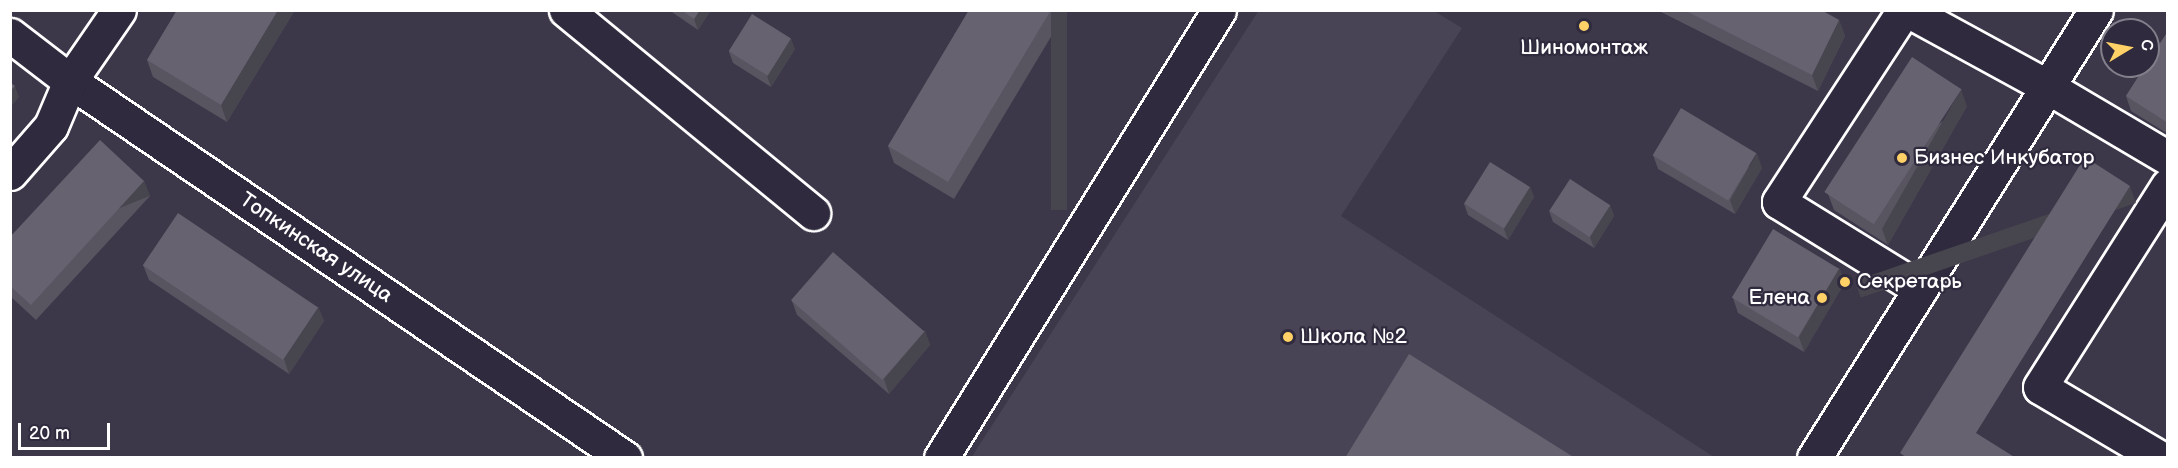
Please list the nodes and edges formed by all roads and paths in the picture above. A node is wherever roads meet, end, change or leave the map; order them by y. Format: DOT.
graph roads {
  1 [pos="119,10"];
  2 [pos="566,10"];
  3 [pos="1220,10"];
  4 [pos="1906,10"];
  5 [pos="2096,10"];
  6 [pos="10,35"];
  7 [pos="70,81"];
  8 [pos="2048,87"];
  9 [pos="2168,158"];
  10 [pos="10,173"];
  11 [pos="2168,185"];
  12 [pos="813,213"];
  13 [pos="1920,289"];
  14 [pos="1823,454"];
  15 [pos="625,458"];
  16 [pos="941,458"];
  17 [pos="2160,458"];
  1 -- 7 [label="street"];
  2 -- 12 [label="street"];
  3 -- 16 [label="street"];
  4 -- 8 [label="street"];
  4 -- 13 [label="street"];
  5 -- 8 [label="street"];
  6 -- 7 [label="street, Топкинская улица"];
  7 -- 10 [label="street"];
  7 -- 15 [label="street, Топкинская улица"];
  8 -- 9 [label="street"];
  8 -- 13 [label="street"];
  11 -- 17 [label="street"];
  13 -- 14 [label="street"];
}
